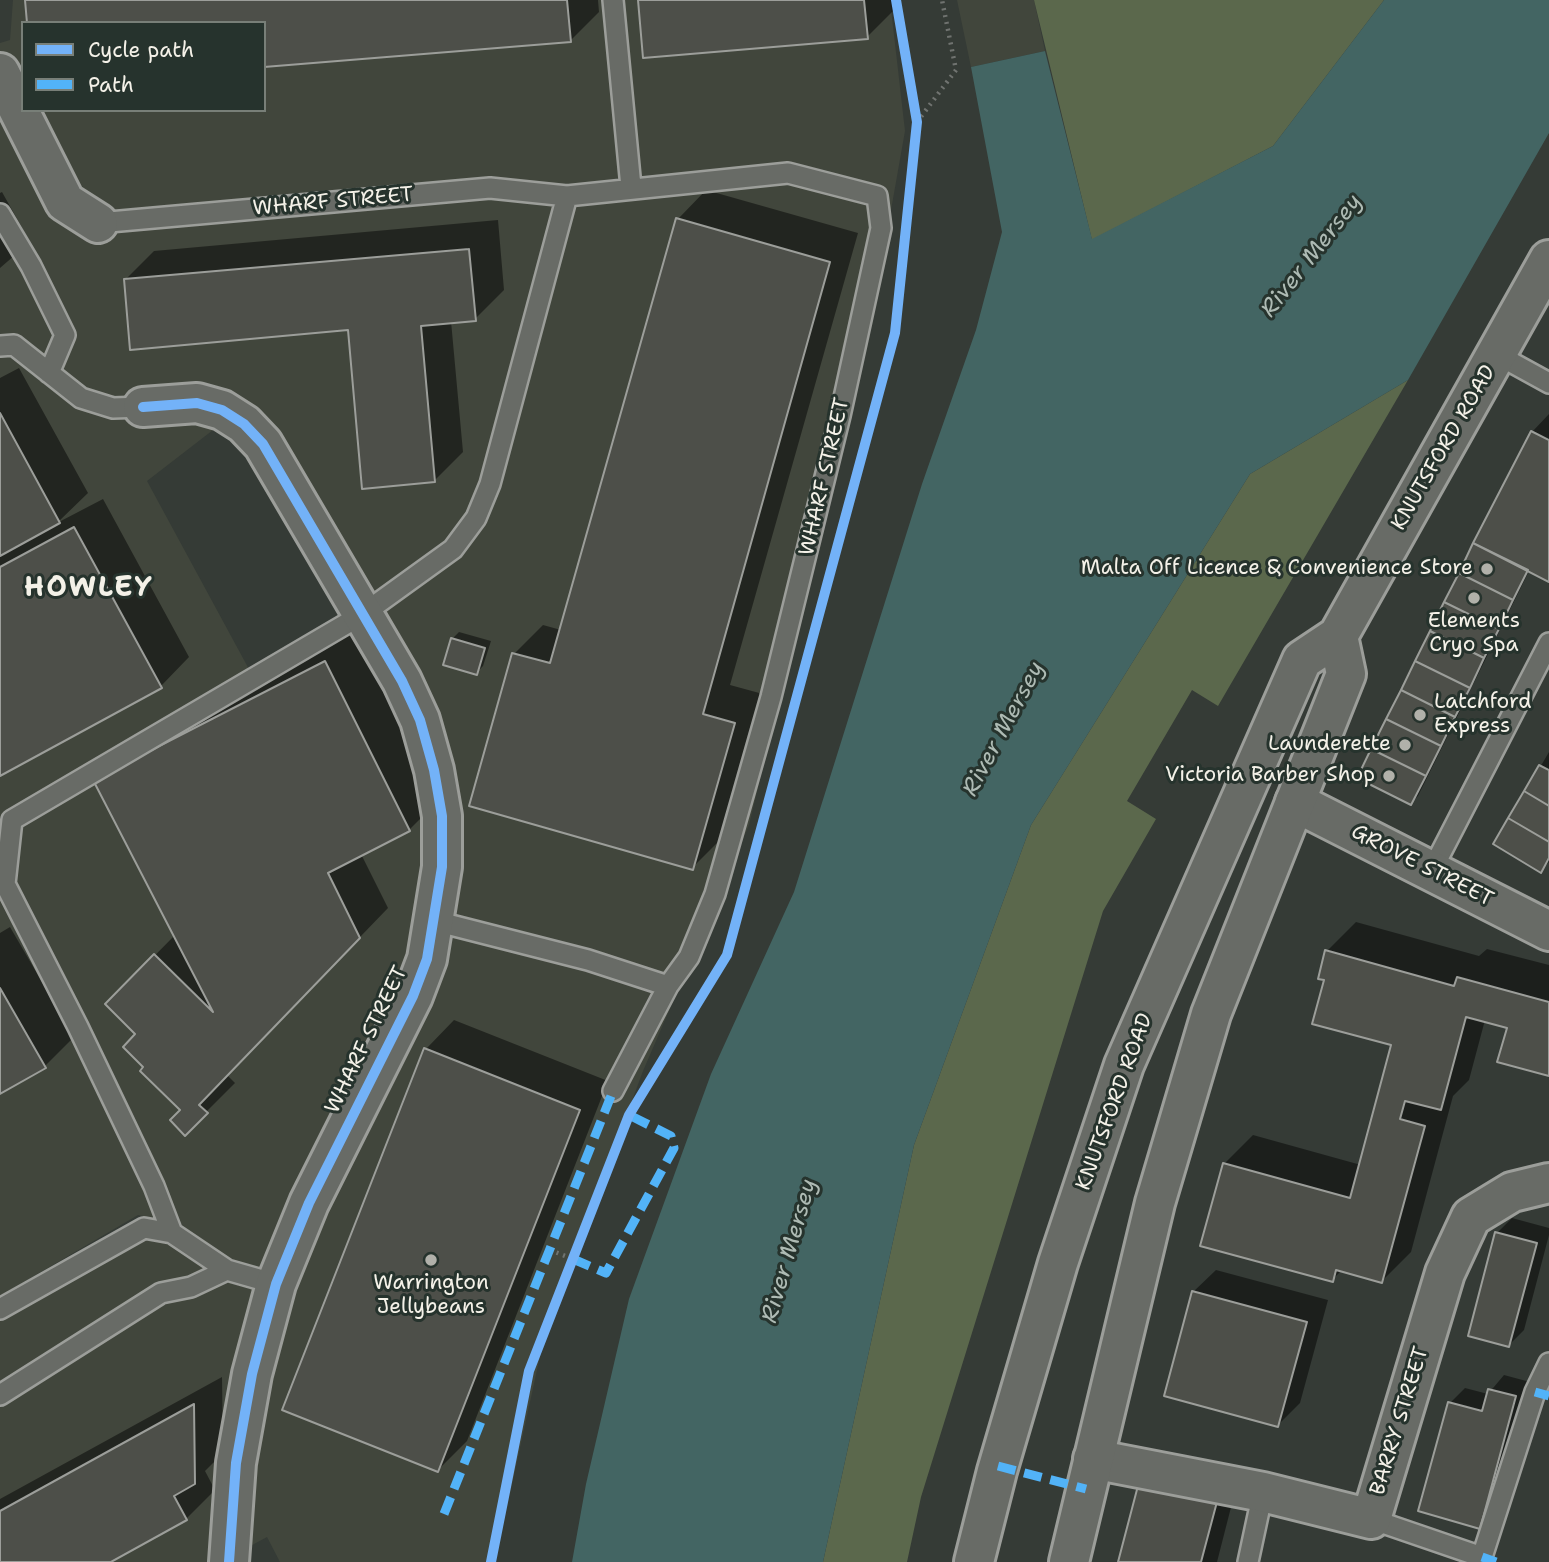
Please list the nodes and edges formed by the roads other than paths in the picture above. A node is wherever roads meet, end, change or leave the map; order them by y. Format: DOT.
graph roads {
  1 [pos="612,0"];
  2 [pos="0,73"];
  3 [pos="631,187"];
  4 [pos="567,196"];
  5 [pos="0,214"];
  6 [pos="98,223"];
  7 [pos="1549,260"];
  8 [pos="0,346"];
  9 [pos="1498,355"];
  10 [pos="49,373"];
  11 [pos="1549,383"];
  12 [pos="143,407"];
  13 [pos="363,614"];
  14 [pos="1338,636"];
  15 [pos="1549,643"];
  16 [pos="1295,802"];
  17 [pos="1432,870"];
  18 [pos="435,921"];
  19 [pos="1549,931"];
  20 [pos="668,986"];
  21 [pos="613,1091"];
  22 [pos="1549,1183"];
  23 [pos="172,1233"];
  24 [pos="227,1270"];
  25 [pos="276,1284"];
  26 [pos="0,1309"];
  27 [pos="1549,1363"];
  28 [pos="0,1395"];
  29 [pos="1093,1459"];
  30 [pos="1264,1492"];
  31 [pos="1371,1519"];
  32 [pos="229,1562"];
  33 [pos="974,1562"];
  34 [pos="1069,1562"];
  35 [pos="1248,1562"];
  1 -- 3 [label="lane"];
  2 -- 6 [label="main road"];
  3 -- 4 [label="lane, WHARF STREET"];
  3 -- 20 [label="lane, WHARF STREET"];
  4 -- 6 [label="lane, WHARF STREET"];
  4 -- 13 [label="lane"];
  5 -- 10 [label="lane"];
  7 -- 9 [label="main road, KNUTSFORD ROAD"];
  8 -- 10 [label="lane"];
  9 -- 11 [label="lane"];
  9 -- 14 [label="main road, KNUTSFORD ROAD"];
  10 -- 12 [label="lane"];
  12 -- 13 [label="main road, WHARF STREET"];
  13 -- 18 [label="main road, WHARF STREET"];
  13 -- 23 [label="lane"];
  14 -- 16 [label="main road"];
  14 -- 33 [label="main road, KNUTSFORD ROAD"];
  15 -- 17 [label="lane"];
  16 -- 17 [label="main road, GROVE STREET"];
  16 -- 29 [label="main road"];
  17 -- 19 [label="main road, GROVE STREET"];
  18 -- 20 [label="lane"];
  18 -- 25 [label="main road, WHARF STREET"];
  20 -- 21 [label="lane, WHARF STREET"];
  22 -- 31 [label="main road, BARRY STREET"];
  23 -- 24 [label="lane"];
  23 -- 26 [label="lane"];
  24 -- 25 [label="lane"];
  24 -- 28 [label="lane"];
  25 -- 32 [label="main road, WHARF STREET"];
  27 -- 31 [label="lane"];
  29 -- 30 [label="main road, BARRY STREET"];
  29 -- 34 [label="main road"];
  30 -- 31 [label="main road, BARRY STREET"];
  30 -- 35 [label="lane"];
}
